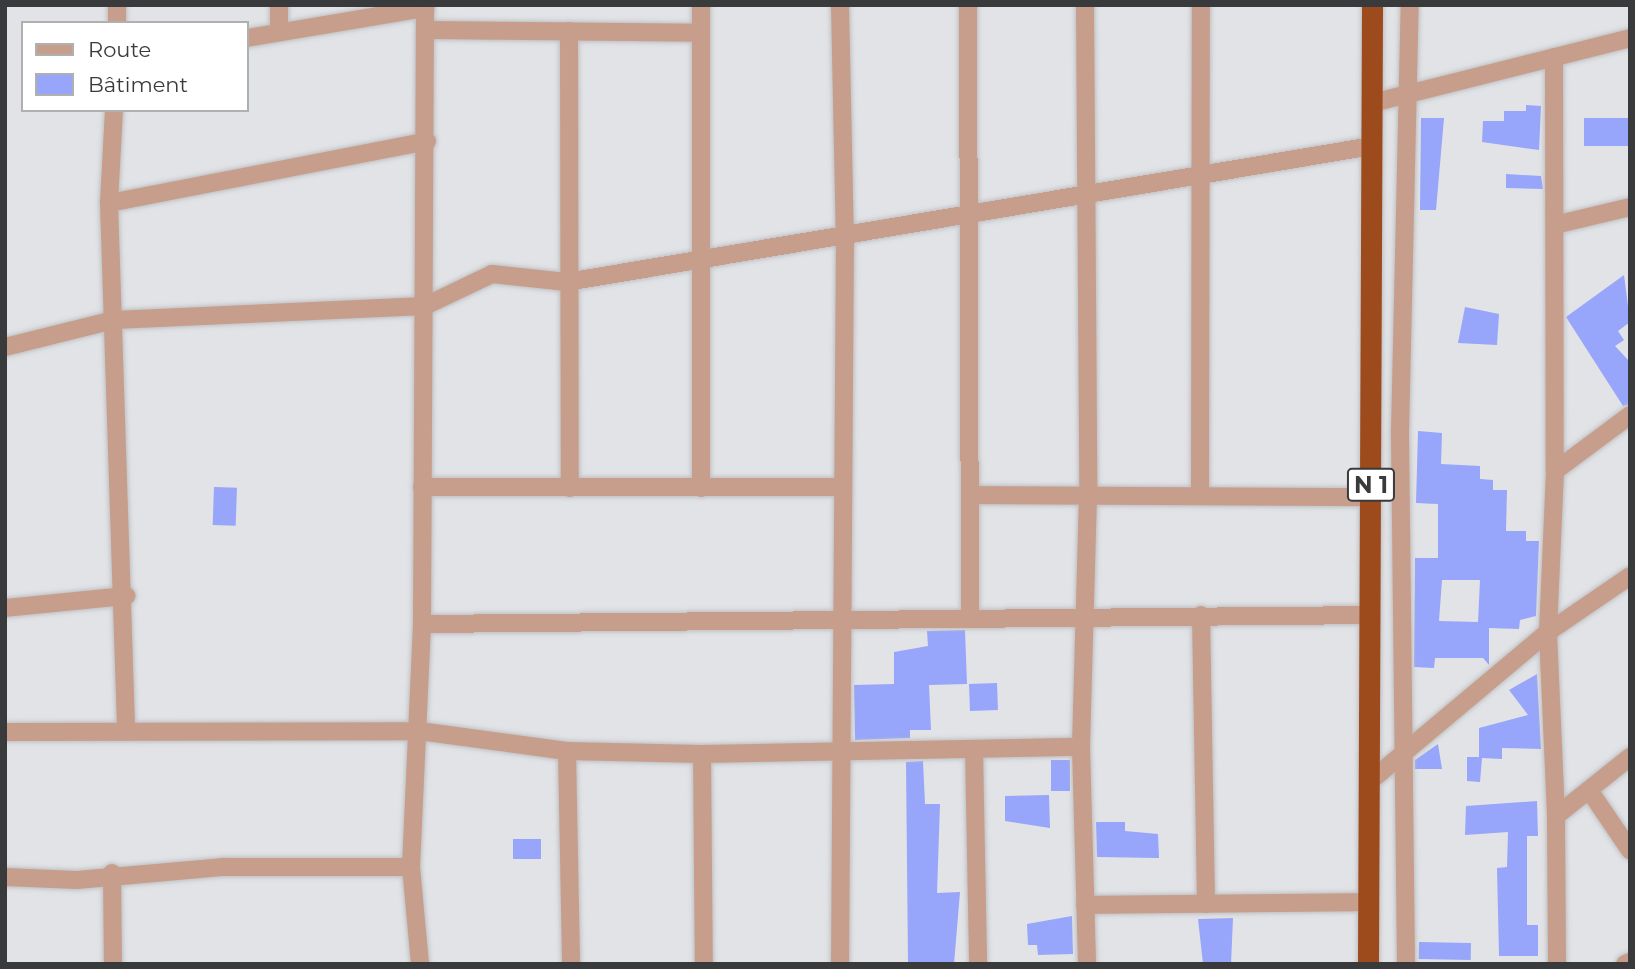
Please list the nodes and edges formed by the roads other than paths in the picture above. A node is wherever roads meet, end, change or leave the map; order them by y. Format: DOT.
graph roads {
  1 [pos="279,5"];
  2 [pos="701,5"];
  3 [pos="840,5"];
  4 [pos="968,5"];
  5 [pos="1085,5"];
  6 [pos="1202,5"];
  7 [pos="1372,5"];
  8 [pos="1410,5"];
  9 [pos="425,7"];
  10 [pos="427,30"];
  11 [pos="279,31"];
  12 [pos="569,32"];
  13 [pos="701,33"];
  14 [pos="248,38"];
  15 [pos="1630,38"];
  16 [pos="1554,57"];
  17 [pos="1409,94"];
  18 [pos="1372,103"];
  19 [pos="114,112"];
  20 [pos="427,141"];
  21 [pos="1372,146"];
  22 [pos="1200,175"];
  23 [pos="1085,194"];
  24 [pos="109,202"];
  25 [pos="1630,207"];
  26 [pos="967,215"];
  27 [pos="1555,225"];
  28 [pos="845,235"];
  29 [pos="698,260"];
  30 [pos="567,282"];
  31 [pos="425,306"];
  32 [pos="114,320"];
  33 [pos="5,346"];
  34 [pos="1630,415"];
  35 [pos="1555,471"];
  36 [pos="422,487"];
  37 [pos="839,487"];
  38 [pos="570,488"];
  39 [pos="701,488"];
  40 [pos="970,495"];
  41 [pos="1088,495"];
  42 [pos="1200,495"];
  43 [pos="1371,496"];
  44 [pos="1630,576"];
  45 [pos="127,596"];
  46 [pos="5,608"];
  47 [pos="1087,614"];
  48 [pos="970,615"];
  49 [pos="1201,615"];
  50 [pos="1371,615"];
  51 [pos="842,617"];
  52 [pos="422,624"];
  53 [pos="1548,632"];
  54 [pos="126,727"];
  55 [pos="419,731"];
  56 [pos="5,732"];
  57 [pos="1081,747"];
  58 [pos="1405,747"];
  59 [pos="974,749"];
  60 [pos="567,751"];
  61 [pos="839,752"];
  62 [pos="702,754"];
  63 [pos="1630,757"];
  64 [pos="1369,782"];
  65 [pos="1589,790"];
  66 [pos="1556,816"];
  67 [pos="1630,850"];
  68 [pos="411,867"];
  69 [pos="112,873"];
  70 [pos="5,877"];
  71 [pos="1369,902"];
  72 [pos="1206,904"];
  73 [pos="1085,905"];
  74 [pos="1630,961"];
  75 [pos="113,964"];
  76 [pos="420,964"];
  77 [pos="571,964"];
  78 [pos="704,964"];
  79 [pos="840,964"];
  80 [pos="978,964"];
  81 [pos="1087,964"];
  82 [pos="1368,964"];
  83 [pos="1406,964"];
  84 [pos="1557,964"];
  85 [pos="1625,964"];
  1 -- 11 [label="street"];
  2 -- 13 [label="street"];
  3 -- 28 [label="street"];
  4 -- 26 [label="street"];
  5 -- 23 [label="street"];
  6 -- 22 [label="street"];
  7 -- 18 [label="highway, N 1"];
  8 -- 17 [label="street"];
  9 -- 10 [label="street"];
  9 -- 11 [label="street"];
  10 -- 12 [label="street"];
  10 -- 20 [label="street"];
  11 -- 14 [label="street"];
  12 -- 13 [label="street"];
  12 -- 30 [label="street"];
  13 -- 29 [label="street"];
  15 -- 16 [label="street"];
  16 -- 17 [label="street"];
  16 -- 27 [label="street"];
  17 -- 18 [label="street"];
  17 -- 58 [label="street"];
  18 -- 21 [label="highway, N 1"];
  19 -- 24 [label="street"];
  20 -- 24 [label="street"];
  20 -- 31 [label="street"];
  21 -- 22 [label="street"];
  21 -- 43 [label="highway, N 1"];
  22 -- 23 [label="street"];
  22 -- 42 [label="street"];
  23 -- 26 [label="street"];
  23 -- 41 [label="street"];
  24 -- 32 [label="street"];
  25 -- 27 [label="street"];
  26 -- 28 [label="street"];
  26 -- 40 [label="street"];
  27 -- 35 [label="street"];
  28 -- 29 [label="street"];
  28 -- 37 [label="street"];
  29 -- 30 [label="street"];
  29 -- 39 [label="street"];
  30 -- 31 [label="street"];
  30 -- 38 [label="street"];
  31 -- 32 [label="street"];
  31 -- 36 [label="street"];
  32 -- 33 [label="street"];
  32 -- 45 [label="street"];
  34 -- 35 [label="street"];
  35 -- 53 [label="street"];
  36 -- 38 [label="street"];
  36 -- 52 [label="street"];
  37 -- 39 [label="street"];
  37 -- 51 [label="street"];
  38 -- 39 [label="street"];
  40 -- 41 [label="street"];
  40 -- 48 [label="street"];
  41 -- 42 [label="street"];
  41 -- 47 [label="street"];
  42 -- 43 [label="street"];
  43 -- 50 [label="highway, N 1"];
  44 -- 53 [label="street"];
  45 -- 46 [label="street"];
  45 -- 54 [label="street"];
  47 -- 48 [label="street"];
  47 -- 49 [label="street"];
  47 -- 57 [label="street"];
  48 -- 51 [label="street"];
  49 -- 50 [label="street"];
  49 -- 72 [label="street"];
  50 -- 64 [label="highway, N 1"];
  51 -- 52 [label="street"];
  51 -- 61 [label="street"];
  52 -- 55 [label="street"];
  53 -- 58 [label="street"];
  53 -- 66 [label="street"];
  54 -- 55 [label="street"];
  54 -- 56 [label="street"];
  55 -- 60 [label="street"];
  55 -- 68 [label="street"];
  57 -- 59 [label="street"];
  57 -- 73 [label="street"];
  58 -- 64 [label="street"];
  58 -- 83 [label="street"];
  59 -- 61 [label="street"];
  59 -- 80 [label="street"];
  60 -- 62 [label="street"];
  60 -- 77 [label="street"];
  61 -- 62 [label="street"];
  61 -- 79 [label="street"];
  62 -- 78 [label="street"];
  63 -- 65 [label="street"];
  64 -- 71 [label="highway, N 1"];
  65 -- 66 [label="street"];
  65 -- 67 [label="street"];
  66 -- 84 [label="street"];
  68 -- 69 [label="street"];
  68 -- 76 [label="street"];
  69 -- 70 [label="street"];
  69 -- 75 [label="street"];
  71 -- 72 [label="street"];
  71 -- 82 [label="highway, N 1"];
  72 -- 73 [label="street"];
  73 -- 81 [label="street"];
  74 -- 85 [label="street"];
}
